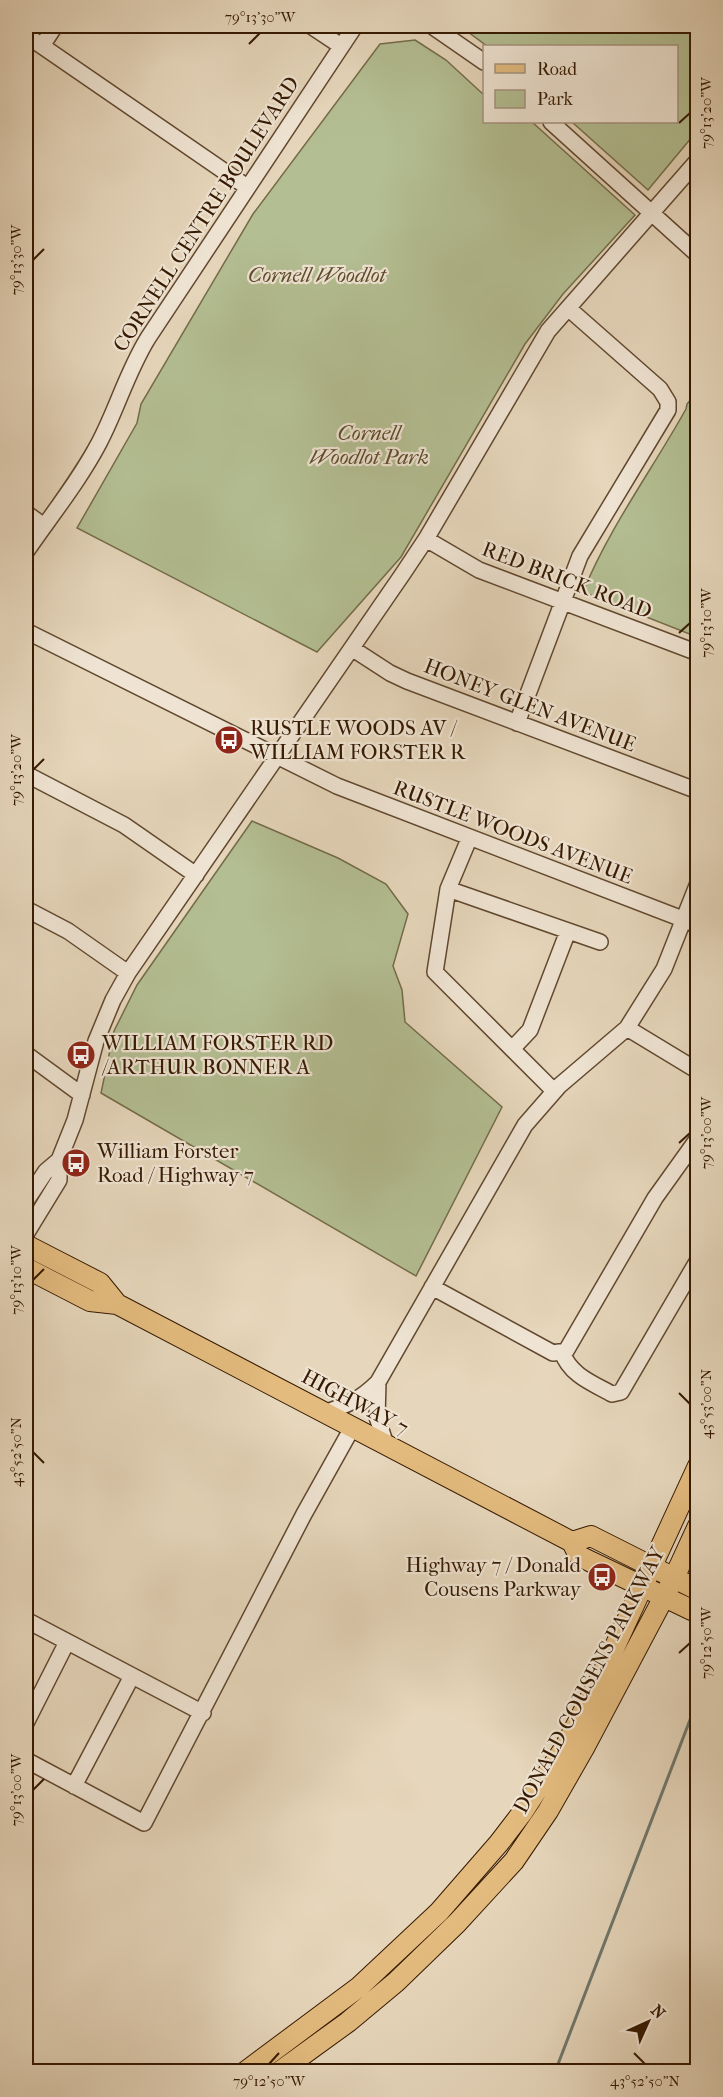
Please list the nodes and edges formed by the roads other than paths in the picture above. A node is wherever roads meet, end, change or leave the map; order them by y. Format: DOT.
graph roads {
  1 [pos="55,26"];
  2 [pos="312,26"];
  3 [pos="355,26"];
  4 [pos="432,26"];
  5 [pos="26,35"];
  6 [pos="341,45"];
  7 [pos="42,46"];
  8 [pos="483,61"];
  9 [pos="552,123"];
  10 [pos="698,160"];
  11 [pos="247,187"];
  12 [pos="650,214"];
  13 [pos="698,255"];
  14 [pos="568,308"];
  15 [pos="26,513"];
  16 [pos="44,525"];
  17 [pos="426,539"];
  18 [pos="26,552"];
  19 [pos="564,603"];
  20 [pos="26,631"];
  21 [pos="353,648"];
  22 [pos="698,653"];
  23 [pos="517,723"];
  24 [pos="278,755"];
  25 [pos="26,774"];
  26 [pos="698,791"];
  27 [pos="469,839"];
  28 [pos="196,875"];
  29 [pos="698,883"];
  30 [pos="448,889"];
  31 [pos="26,909"];
  32 [pos="690,922"];
  33 [pos="568,931"];
  34 [pos="600,942"];
  35 [pos="128,973"];
  36 [pos="627,1028"];
  37 [pos="512,1049"];
  38 [pos="26,1054"];
  39 [pos="698,1071"];
  40 [pos="554,1091"];
  41 [pos="82,1095"];
  42 [pos="698,1138"];
  43 [pos="58,1160"];
  44 [pos="26,1201"];
  45 [pos="26,1234"];
  46 [pos="26,1245"];
  47 [pos="698,1260"];
  48 [pos="26,1268"];
  49 [pos="432,1287"];
  50 [pos="117,1304"];
  51 [pos="562,1352"];
  52 [pos="378,1382"];
  53 [pos="324,1413"];
  54 [pos="352,1428"];
  55 [pos="386,1445"];
  56 [pos="698,1466"];
  57 [pos="698,1526"];
  58 [pos="572,1542"];
  59 [pos="651,1566"];
  60 [pos="674,1578"];
  61 [pos="640,1587"];
  62 [pos="698,1590"];
  63 [pos="664,1598"];
  64 [pos="698,1613"];
  65 [pos="26,1620"];
  66 [pos="67,1642"];
  67 [pos="132,1676"];
  68 [pos="31,1697"];
  69 [pos="203,1713"];
  70 [pos="26,1723"];
  71 [pos="26,1760"];
  72 [pos="74,1786"];
  73 [pos="245,2072"];
  74 [pos="279,2072"];
  1 -- 7 [label="street"];
  2 -- 6 [label="street"];
  3 -- 6 [label="street, CORNELL CENTRE BOULEVARD"];
  4 -- 8 [label="street"];
  5 -- 7 [label="street"];
  6 -- 11 [label="street, CORNELL CENTRE BOULEVARD"];
  7 -- 11 [label="street"];
  9 -- 12 [label="street"];
  10 -- 12 [label="street"];
  11 -- 16 [label="street, CORNELL CENTRE BOULEVARD"];
  12 -- 13 [label="street"];
  12 -- 14 [label="street"];
  14 -- 17 [label="street"];
  14 -- 19 [label="street"];
  15 -- 16 [label="street"];
  16 -- 18 [label="street, CORNELL CENTRE BOULEVARD"];
  17 -- 19 [label="street, RED BRICK ROAD"];
  17 -- 21 [label="street"];
  19 -- 22 [label="street, RED BRICK ROAD"];
  19 -- 23 [label="street"];
  20 -- 24 [label="street, RUSTLE WOODS AVENUE"];
  21 -- 23 [label="street, HONEY GLEN AVENUE"];
  21 -- 24 [label="street"];
  23 -- 26 [label="street, HONEY GLEN AVENUE"];
  24 -- 27 [label="street, RUSTLE WOODS AVENUE"];
  24 -- 28 [label="street"];
  25 -- 28 [label="street"];
  27 -- 30 [label="street"];
  27 -- 32 [label="street, RUSTLE WOODS AVENUE"];
  28 -- 35 [label="street"];
  29 -- 32 [label="street"];
  30 -- 33 [label="street"];
  30 -- 37 [label="street"];
  31 -- 35 [label="street"];
  32 -- 36 [label="street"];
  33 -- 34 [label="street"];
  33 -- 37 [label="street"];
  35 -- 41 [label="street"];
  36 -- 39 [label="street"];
  36 -- 40 [label="street"];
  37 -- 40 [label="street"];
  38 -- 41 [label="street"];
  40 -- 49 [label="street"];
  41 -- 43 [label="street"];
  42 -- 51 [label="street"];
  43 -- 44 [label="street"];
  43 -- 45 [label="street"];
  46 -- 50 [label="main road, HIGHWAY 7"];
  47 -- 51 [label="street"];
  48 -- 50 [label="main road, HIGHWAY 7"];
  49 -- 51 [label="street"];
  49 -- 52 [label="street"];
  50 -- 53 [label="main road, HIGHWAY 7"];
  52 -- 53 [label="street"];
  52 -- 55 [label="street"];
  53 -- 54 [label="main road, HIGHWAY 7"];
  54 -- 55 [label="main road, HIGHWAY 7"];
  54 -- 69 [label="street"];
  55 -- 58 [label="main road, HIGHWAY 7"];
  56 -- 59 [label="main road, DONALD COUSENS PARKWAY"];
  57 -- 60 [label="main road, DONALD COUSENS PARKWAY"];
  58 -- 59 [label="main road"];
  58 -- 61 [label="main road, HIGHWAY 7"];
  59 -- 60 [label="main road"];
  59 -- 61 [label="main road, DONALD COUSENS PARKWAY"];
  60 -- 62 [label="main road"];
  60 -- 63 [label="main road, DONALD COUSENS PARKWAY"];
  61 -- 63 [label="main road, HIGHWAY 7"];
  61 -- 73 [label="main road, DONALD COUSENS PARKWAY"];
  63 -- 64 [label="main road, HIGHWAY 7"];
  63 -- 74 [label="main road, DONALD COUSENS PARKWAY"];
  65 -- 66 [label="street"];
  66 -- 67 [label="street"];
  66 -- 68 [label="street"];
  67 -- 69 [label="street"];
  67 -- 72 [label="street"];
  68 -- 70 [label="street"];
  69 -- 72 [label="street"];
  71 -- 72 [label="street"];
}
